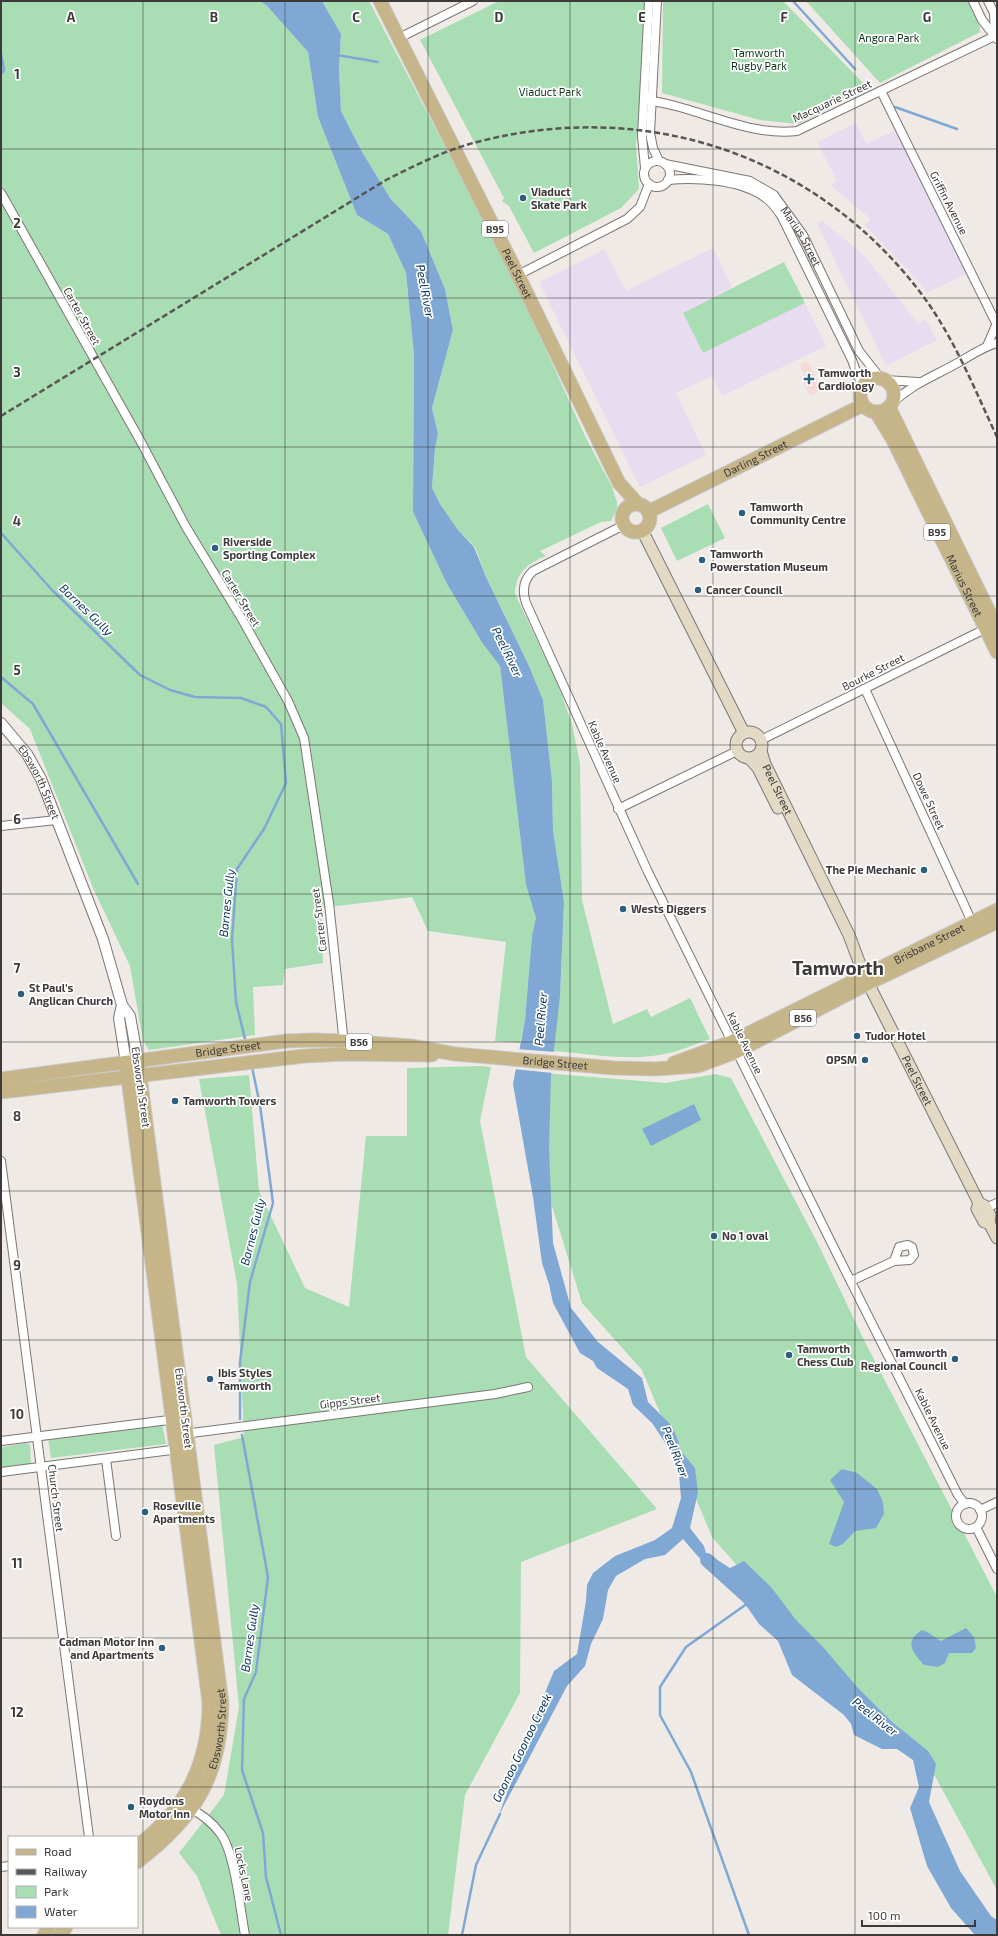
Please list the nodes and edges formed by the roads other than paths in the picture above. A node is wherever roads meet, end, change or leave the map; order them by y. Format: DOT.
graph roads {
  1 [pos="380,1"];
  2 [pos="473,1"];
  3 [pos="649,1"];
  4 [pos="657,1"];
  5 [pos="973,1"];
  6 [pos="988,1"];
  7 [pos="996,37"];
  8 [pos="399,38"];
  9 [pos="881,91"];
  10 [pos="648,100"];
  11 [pos="662,162"];
  12 [pos="645,168"];
  13 [pos="668,180"];
  14 [pos="649,184"];
  15 [pos="1,193"];
  16 [pos="518,275"];
  17 [pos="997,324"];
  18 [pos="997,343"];
  19 [pos="986,346"];
  20 [pos="883,380"];
  21 [pos="919,382"];
  22 [pos="862,388"];
  23 [pos="863,405"];
  24 [pos="891,405"];
  25 [pos="876,412"];
  26 [pos="619,484"];
  27 [pos="643,508"];
  28 [pos="624,512"];
  29 [pos="624,525"];
  30 [pos="642,530"];
  31 [pos="993,627"];
  32 [pos="997,652"];
  33 [pos="865,689"];
  34 [pos="1,723"];
  35 [pos="744,733"];
  36 [pos="761,740"];
  37 [pos="737,751"];
  38 [pos="761,751"];
  39 [pos="750,759"];
  40 [pos="618,809"];
  41 [pos="56,820"];
  42 [pos="1,826"];
  43 [pos="997,910"];
  44 [pos="972,922"];
  45 [pos="997,922"];
  46 [pos="856,958"];
  47 [pos="867,979"];
  48 [pos="734,1046"];
  49 [pos="344,1047"];
  50 [pos="132,1062"];
  51 [pos="134,1076"];
  52 [pos="1,1079"];
  53 [pos="1,1092"];
  54 [pos="1,1161"];
  55 [pos="997,1203"];
  56 [pos="988,1212"];
  57 [pos="997,1238"];
  58 [pos="894,1261"];
  59 [pos="851,1281"];
  60 [pos="528,1387"];
  61 [pos="179,1418"];
  62 [pos="37,1436"];
  63 [pos="184,1438"];
  64 [pos="1,1441"];
  65 [pos="177,1450"];
  66 [pos="106,1459"];
  67 [pos="40,1467"];
  68 [pos="1,1472"];
  69 [pos="997,1502"];
  70 [pos="965,1504"];
  71 [pos="980,1510"];
  72 [pos="976,1527"];
  73 [pos="116,1536"];
  74 [pos="997,1569"];
  75 [pos="192,1809"];
  76 [pos="89,1836"];
  77 [pos="138,1845"];
  78 [pos="138,1861"];
  79 [pos="245,1935"];
  1 -- 8 [label="main road, Peel Street / B95"];
  2 -- 8 [label="street"];
  3 -- 10 [label="street"];
  4 -- 10 [label="street"];
  5 -- 7 [label="street"];
  6 -- 7 [label="street"];
  7 -- 9 [label="street, Macquarie Street"];
  8 -- 16 [label="main road, Peel Street / B95"];
  9 -- 10 [label="street, Macquarie Street"];
  9 -- 17 [label="street, Griffin Avenue"];
  10 -- 11 [label="street"];
  10 -- 12 [label="street"];
  11 -- 12 [label="street"];
  11 -- 13 [label="street"];
  11 -- 20 [label="street, Marius Street"];
  12 -- 14 [label="street"];
  13 -- 14 [label="street"];
  13 -- 22 [label="street, Marius Street"];
  14 -- 16 [label="street"];
  15 -- 49 [label="street, Carter Street"];
  16 -- 26 [label="main road, Peel Street / B95"];
  17 -- 19 [label="street"];
  18 -- 19 [label="street"];
  19 -- 21 [label="street"];
  20 -- 21 [label="street"];
  20 -- 22 [label="main road"];
  20 -- 24 [label="main road, B95"];
  21 -- 24 [label="street"];
  22 -- 23 [label="main road"];
  23 -- 25 [label="main road"];
  23 -- 27 [label="main road, Darling Street"];
  24 -- 25 [label="main road"];
  24 -- 31 [label="main road, Marius Street / B95"];
  25 -- 31 [label="main road, Marius Street / B95"];
  26 -- 27 [label="main road, Peel Street / B95"];
  26 -- 28 [label="main road, Peel Street / B95"];
  27 -- 28 [label="main road"];
  27 -- 30 [label="main road"];
  28 -- 29 [label="main road, B95"];
  29 -- 30 [label="main road"];
  29 -- 40 [label="street, Kable Avenue"];
  30 -- 35 [label="main road"];
  31 -- 32 [label="main road, Marius Street / B95"];
  31 -- 33 [label="street, Bourke Street"];
  33 -- 36 [label="street, Bourke Street"];
  33 -- 44 [label="street, Dowe Street"];
  34 -- 41 [label="street, Ebsworth Street"];
  35 -- 36 [label="main road"];
  35 -- 37 [label="main road"];
  36 -- 38 [label="main road"];
  37 -- 39 [label="main road"];
  37 -- 40 [label="street"];
  38 -- 39 [label="main road"];
  38 -- 46 [label="main road, Peel Street"];
  39 -- 46 [label="main road, Peel Street"];
  40 -- 48 [label="street, Kable Avenue"];
  41 -- 42 [label="street"];
  41 -- 50 [label="street, Ebsworth Street"];
  43 -- 44 [label="main road, Brisbane Street / B56"];
  44 -- 47 [label="main road, Brisbane Street / B56"];
  45 -- 47 [label="main road, Brisbane Street / B56"];
  46 -- 47 [label="main road, Peel Street"];
  47 -- 48 [label="main road, Brisbane Street / B56"];
  47 -- 56 [label="main road, Peel Street"];
  48 -- 49 [label="main road, Bridge Street / B56"];
  48 -- 59 [label="street, Kable Avenue"];
  49 -- 50 [label="main road, Bridge Street / B56"];
  49 -- 51 [label="main road, Bridge Street / B56"];
  50 -- 51 [label="main road, Ebsworth Street"];
  50 -- 52 [label="main road, Bridge Street / B56"];
  51 -- 53 [label="main road, Bridge Street / B56"];
  51 -- 61 [label="main road, Ebsworth Street"];
  54 -- 62 [label="street, Church Street"];
  55 -- 56 [label="street"];
  56 -- 57 [label="main road, Peel Street"];
  58 -- 59 [label="street"];
  59 -- 70 [label="street, Kable Avenue"];
  60 -- 63 [label="street, Gipps Street"];
  61 -- 62 [label="street"];
  61 -- 63 [label="main road, Ebsworth Street"];
  62 -- 64 [label="street"];
  62 -- 67 [label="street, Church Street"];
  63 -- 65 [label="main road, Ebsworth Street"];
  63 -- 75 [label="main road, Ebsworth Street"];
  65 -- 66 [label="street"];
  65 -- 77 [label="main road, Ebsworth Street"];
  66 -- 67 [label="street"];
  66 -- 73 [label="street"];
  67 -- 68 [label="street"];
  67 -- 76 [label="street, Church Street"];
  69 -- 71 [label="street"];
  70 -- 71 [label="street"];
  70 -- 72 [label="street"];
  71 -- 72 [label="street"];
  72 -- 74 [label="street"];
  75 -- 78 [label="main road, Ebsworth Street"];
  75 -- 79 [label="street, Locks Lane"];
}
